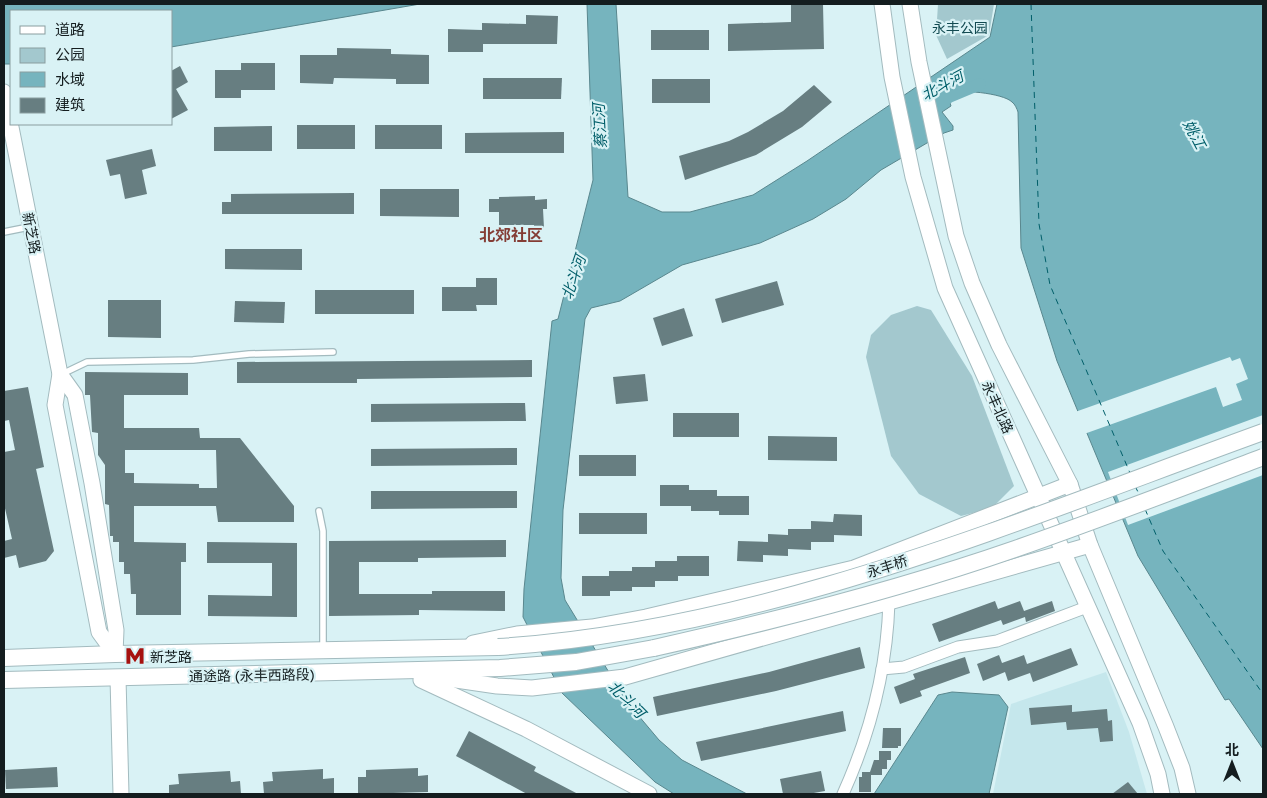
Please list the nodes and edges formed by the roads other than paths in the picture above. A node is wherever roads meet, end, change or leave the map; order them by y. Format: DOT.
graph roads {
  1 [pos="882,4"];
  2 [pos="910,4"];
  3 [pos="4,92"];
  4 [pos="10,122"];
  5 [pos="11,125"];
  6 [pos="30,226"];
  7 [pos="4,232"];
  8 [pos="333,352"];
  9 [pos="60,374"];
  10 [pos="1263,432"];
  11 [pos="1263,457"];
  12 [pos="1070,484"];
  13 [pos="1038,498"];
  14 [pos="319,511"];
  15 [pos="1090,544"];
  16 [pos="1062,552"];
  17 [pos="889,602"];
  18 [pos="1087,607"];
  19 [pos="457,646"];
  20 [pos="498,647"];
  21 [pos="323,649"];
  22 [pos="115,654"];
  23 [pos="4,658"];
  24 [pos="500,668"];
  25 [pos="882,669"];
  26 [pos="404,672"];
  27 [pos="118,678"];
  28 [pos="4,680"];
  29 [pos="121,794"];
  30 [pos="649,794"];
  31 [pos="843,794"];
  32 [pos="1162,794"];
  33 [pos="1188,794"];
  1 -- 13 [label="main road, 永丰北路"];
  2 -- 12 [label="main road, 永丰北路"];
  3 -- 4 [label="main road, 新芝路"];
  5 -- 6 [label="main road, 新芝路"];
  6 -- 7 [label="lane"];
  6 -- 9 [label="main road, 新芝路"];
  8 -- 9 [label="lane"];
  9 -- 22 [label="main road, 新芝路"];
  9 -- 22 [label="main road, 新芝路"];
  10 -- 20 [label="main road, 永丰桥, bridge"];
  11 -- 24 [label="main road, 永丰桥, bridge"];
  12 -- 13 [label="main road"];
  12 -- 15 [label="main road, 永丰北路"];
  13 -- 16 [label="main road, 永丰北路"];
  13 -- 19 [label="main road"];
  14 -- 21 [label="lane"];
  15 -- 16 [label="main road"];
  15 -- 33 [label="main road, 永丰北路"];
  16 -- 17 [label="main road"];
  16 -- 18 [label="main road, 永丰北路"];
  17 -- 25 [label="street"];
  17 -- 26 [label="main road"];
  18 -- 25 [label="street"];
  18 -- 32 [label="main road, 永丰北路"];
  19 -- 20 [label="main road, 通途路 (永丰西路段)"];
  19 -- 21 [label="main road, 通途路 (永丰西路段)"];
  21 -- 22 [label="main road, 通途路 (永丰西路段)"];
  22 -- 23 [label="main road, 通途路 (永丰西路段)"];
  24 -- 26 [label="main road, 通途路 (永丰西路段)"];
  25 -- 31 [label="street"];
  26 -- 27 [label="main road, 通途路 (永丰西路段)"];
  26 -- 30 [label="main road"];
  27 -- 28 [label="main road, 通途路 (永丰西路段)"];
  27 -- 29 [label="main road"];
}
